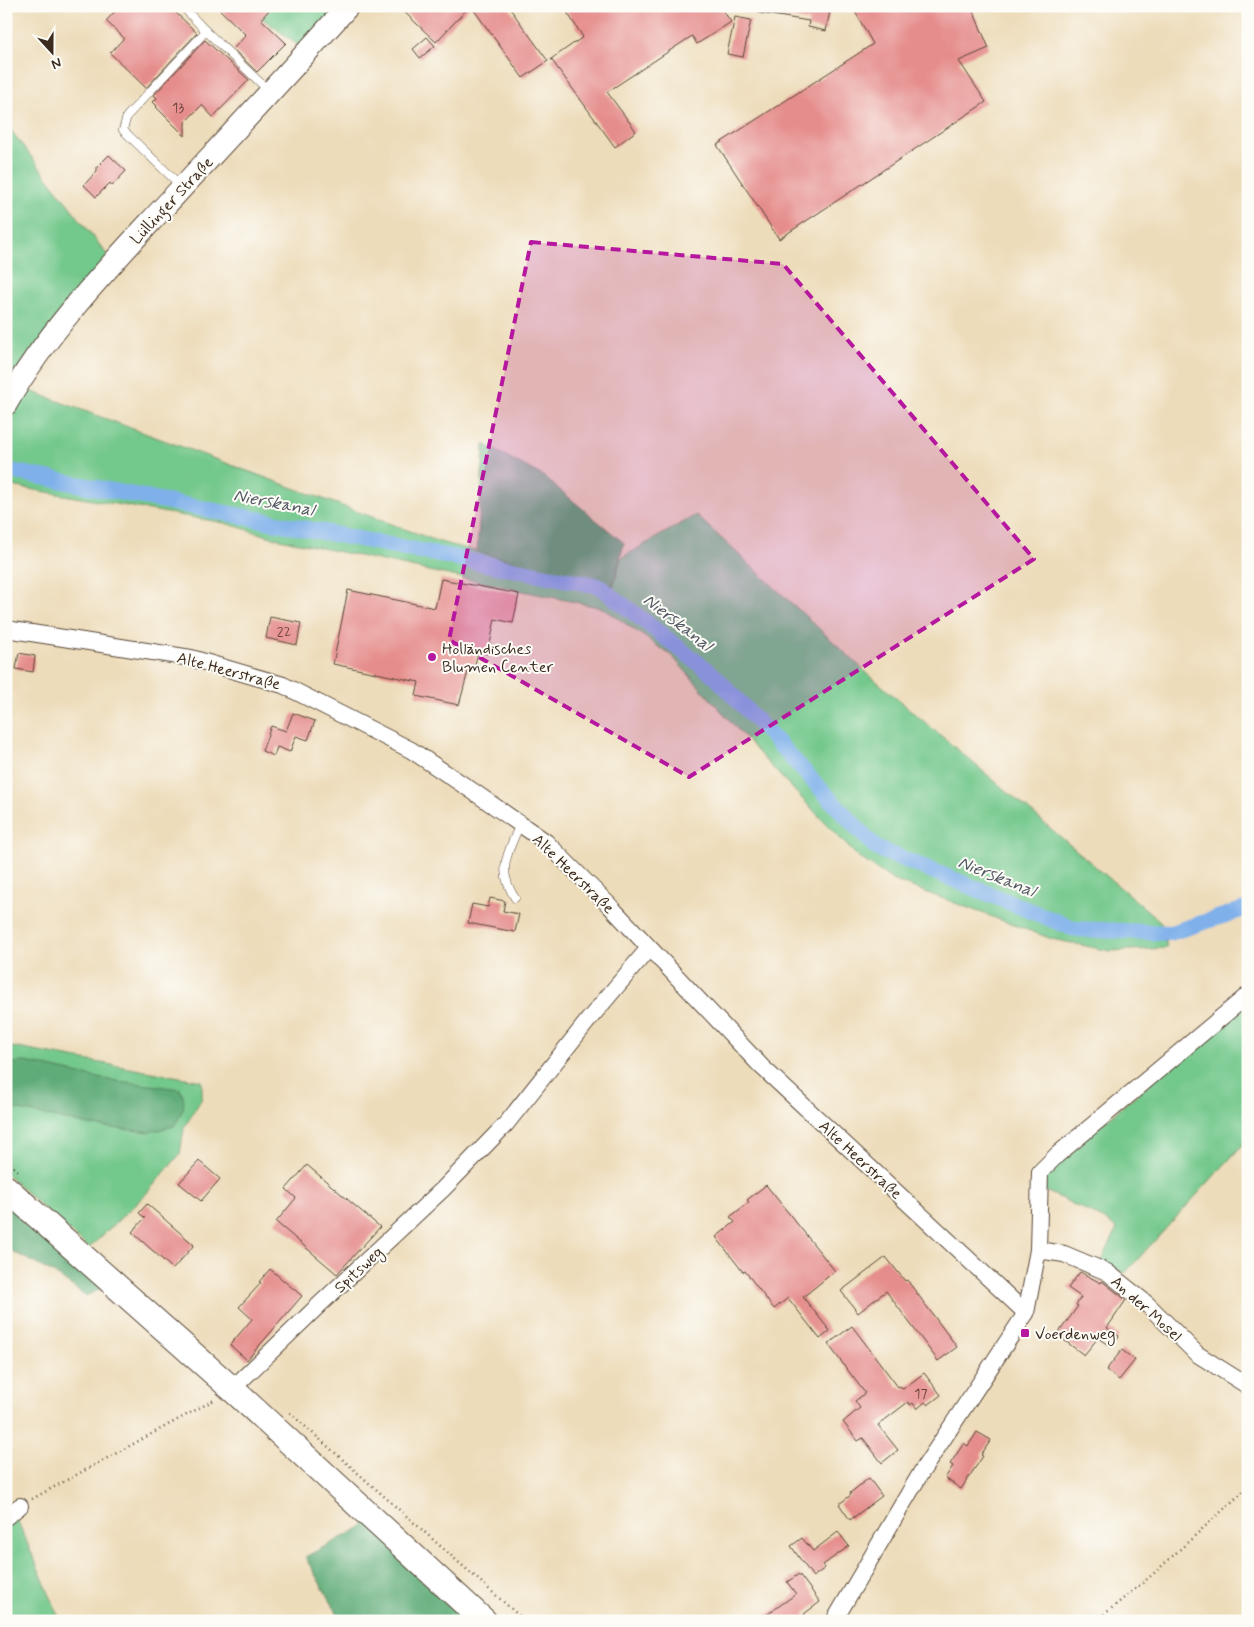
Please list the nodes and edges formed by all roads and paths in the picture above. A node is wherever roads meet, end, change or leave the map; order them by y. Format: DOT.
graph roads {
  1 [pos="182,6"];
  2 [pos="348,6"];
  3 [pos="206,31"];
  4 [pos="270,92"];
  5 [pos="183,187"];
  6 [pos="6,404"];
  7 [pos="6,628"];
  8 [pos="520,824"];
  9 [pos="515,898"];
  10 [pos="649,948"];
  11 [pos="1248,995"];
  12 [pos="6,1188"];
  13 [pos="1038,1250"];
  14 [pos="1026,1313"];
  15 [pos="1248,1386"];
  16 [pos="232,1389"];
  17 [pos="1248,1487"];
  18 [pos="20,1506"];
  19 [pos="6,1517"];
  20 [pos="484,1621"];
  21 [pos="834,1621"];
  22 [pos="1096,1621"];
  1 -- 3 [label="lane"];
  2 -- 4 [label="street, Lüllinger Straße"];
  3 -- 4 [label="lane"];
  3 -- 5 [label="lane"];
  4 -- 5 [label="street, Lüllinger Straße"];
  5 -- 6 [label="street, Lüllinger Straße"];
  7 -- 8 [label="street, Alte Heerstraße"];
  8 -- 9 [label="lane"];
  8 -- 10 [label="street, Alte Heerstraße"];
  10 -- 14 [label="street, Alte Heerstraße"];
  10 -- 16 [label="street, Spitsweg"];
  11 -- 13 [label="street"];
  12 -- 16 [label="main road"];
  13 -- 14 [label="street"];
  13 -- 15 [label="street, An der Mosel"];
  14 -- 21 [label="street"];
  16 -- 18 [label="path"];
  16 -- 20 [label="main road"];
  17 -- 22 [label="path"];
  18 -- 19 [label="street"];
}
